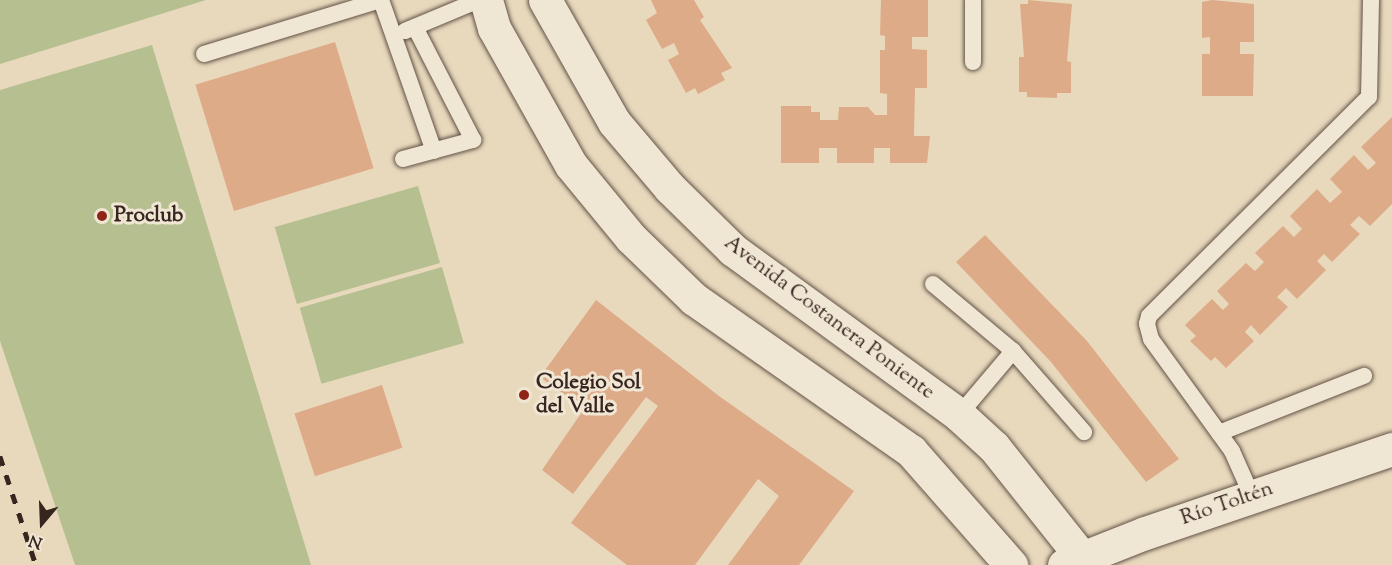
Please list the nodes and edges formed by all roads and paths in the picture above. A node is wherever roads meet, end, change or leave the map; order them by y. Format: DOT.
graph roads {
  1 [pos="479,0"];
  2 [pos="486,0"];
  3 [pos="545,0"];
  4 [pos="973,0"];
  5 [pos="1371,0"];
  6 [pos="415,27"];
  7 [pos="394,36"];
  8 [pos="204,54"];
  9 [pos="973,62"];
  10 [pos="434,151"];
  11 [pos="403,159"];
  12 [pos="933,284"];
  13 [pos="1013,351"];
  14 [pos="1364,376"];
  15 [pos="959,415"];
  16 [pos="1084,432"];
  17 [pos="1219,433"];
  18 [pos="1392,449"];
  19 [pos="1252,496"];
  20 [pos="1079,562"];
  21 [pos="1011,565"];
  1 -- 6 [label="lane"];
  2 -- 21 [label="street"];
  3 -- 15 [label="street, Avenida Costanera Poniente"];
  4 -- 9 [label="lane"];
  5 -- 17 [label="lane"];
  6 -- 7 [label="lane"];
  6 -- 10 [label="lane"];
  7 -- 8 [label="lane"];
  7 -- 10 [label="lane"];
  10 -- 11 [label="lane"];
  12 -- 13 [label="lane"];
  13 -- 15 [label="lane"];
  13 -- 16 [label="lane"];
  14 -- 17 [label="lane"];
  15 -- 20 [label="street, Avenida Costanera Poniente"];
  17 -- 19 [label="lane"];
  18 -- 19 [label="street, Río Toltén"];
  19 -- 20 [label="street, Río Toltén"];
}
